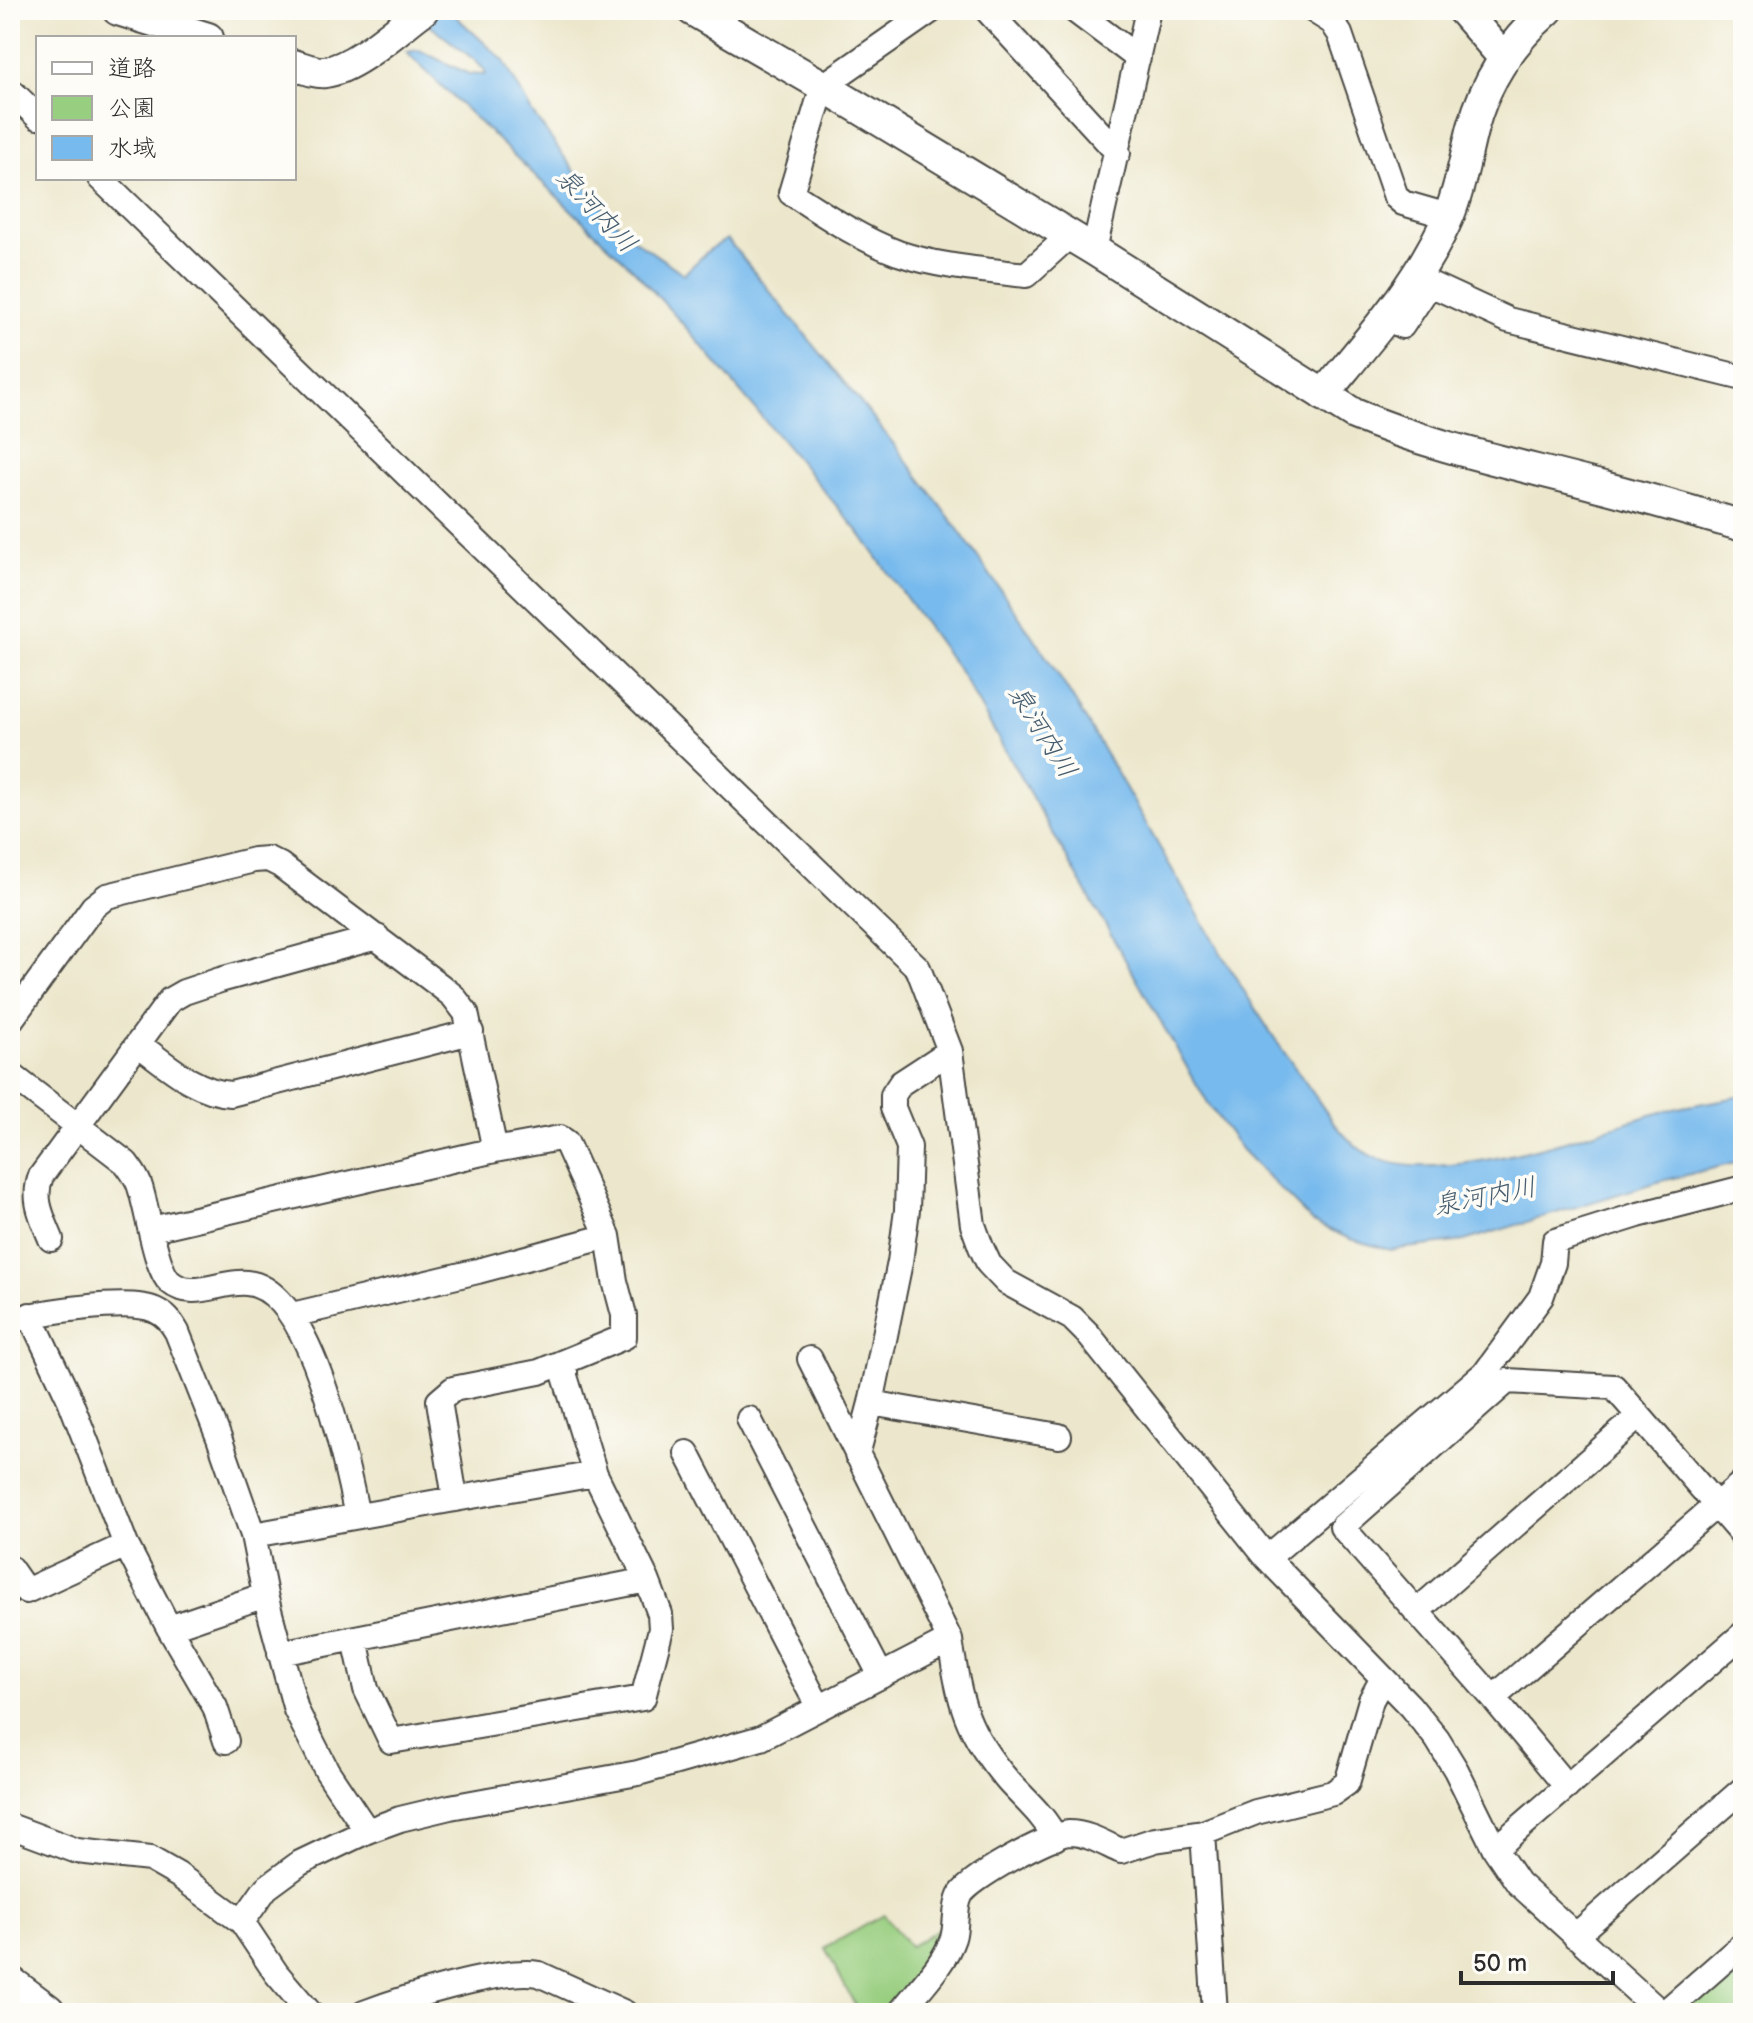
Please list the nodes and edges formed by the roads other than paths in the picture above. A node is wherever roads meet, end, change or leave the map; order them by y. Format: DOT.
graph roads {
  1 [pos="118,10"];
  2 [pos="423,10"];
  3 [pos="692,10"];
  4 [pos="932,10"];
  5 [pos="987,10"];
  6 [pos="1074,10"];
  7 [pos="1148,10"];
  8 [pos="1313,10"];
  9 [pos="1462,10"];
  10 [pos="1548,10"];
  11 [pos="202,36"];
  12 [pos="1503,57"];
  13 [pos="1138,58"];
  14 [pos="296,65"];
  15 [pos="823,86"];
  16 [pos="10,90"];
  17 [pos="36,115"];
  18 [pos="1118,153"];
  19 [pos="102,180"];
  20 [pos="1448,216"];
  21 [pos="1082,243"];
  22 [pos="1387,317"];
  23 [pos="1743,378"];
  24 [pos="1323,395"];
  25 [pos="1743,526"];
  26 [pos="377,937"];
  27 [pos="10,1021"];
  28 [pos="471,1032"];
  29 [pos="138,1044"];
  30 [pos="950,1051"];
  31 [pos="10,1074"];
  32 [pos="79,1125"];
  33 [pos="495,1150"];
  34 [pos="1743,1188"];
  35 [pos="152,1229"];
  36 [pos="608,1236"];
  37 [pos="51,1239"];
  38 [pos="292,1315"];
  39 [pos="20,1318"];
  40 [pos="810,1359"];
  41 [pos="565,1362"];
  42 [pos="871,1403"];
  43 [pos="1639,1416"];
  44 [pos="749,1419"];
  45 [pos="1059,1436"];
  46 [pos="687,1453"];
  47 [pos="857,1455"];
  48 [pos="595,1474"];
  49 [pos="1743,1482"];
  50 [pos="455,1498"];
  51 [pos="1716,1504"];
  52 [pos="357,1516"];
  53 [pos="253,1535"];
  54 [pos="1743,1536"];
  55 [pos="126,1545"];
  56 [pos="1267,1558"];
  57 [pos="10,1568"];
  58 [pos="647,1580"];
  59 [pos="265,1595"];
  60 [pos="1416,1612"];
  61 [pos="169,1628"];
  62 [pos="1743,1634"];
  63 [pos="355,1639"];
  64 [pos="950,1640"];
  65 [pos="280,1653"];
  66 [pos="881,1676"];
  67 [pos="1383,1678"];
  68 [pos="1493,1698"];
  69 [pos="819,1708"];
  70 [pos="226,1741"];
  71 [pos="1567,1787"];
  72 [pos="1743,1789"];
  73 [pos="10,1826"];
  74 [pos="367,1831"];
  75 [pos="1203,1833"];
  76 [pos="1055,1838"];
  77 [pos="1495,1849"];
  78 [pos="242,1922"];
  79 [pos="1575,1936"];
  80 [pos="1743,1944"];
  81 [pos="10,1986"];
  82 [pos="46,2013"];
  83 [pos="310,2013"];
  84 [pos="364,2013"];
  85 [pos="625,2013"];
  86 [pos="900,2013"];
  87 [pos="1215,2013"];
  88 [pos="1663,2013"];
  1 -- 11 [label="street"];
  2 -- 14 [label="street"];
  3 -- 15 [label="street"];
  4 -- 15 [label="street"];
  5 -- 18 [label="street"];
  6 -- 13 [label="street"];
  7 -- 13 [label="street"];
  8 -- 20 [label="street"];
  9 -- 12 [label="street"];
  10 -- 12 [label="street"];
  12 -- 20 [label="street"];
  13 -- 18 [label="street"];
  15 -- 21 [label="street"];
  15 -- 21 [label="street"];
  16 -- 17 [label="street"];
  18 -- 21 [label="street"];
  19 -- 30 [label="street"];
  20 -- 22 [label="street"];
  21 -- 24 [label="street"];
  22 -- 23 [label="street"];
  22 -- 24 [label="street"];
  24 -- 25 [label="street"];
  26 -- 27 [label="street"];
  26 -- 28 [label="street"];
  26 -- 29 [label="street"];
  28 -- 29 [label="street"];
  28 -- 33 [label="street"];
  29 -- 32 [label="street"];
  30 -- 42 [label="street"];
  30 -- 56 [label="street"];
  31 -- 32 [label="street"];
  32 -- 35 [label="street"];
  32 -- 37 [label="street"];
  33 -- 35 [label="street"];
  33 -- 36 [label="street"];
  34 -- 56 [label="street"];
  35 -- 38 [label="street"];
  36 -- 38 [label="street"];
  36 -- 41 [label="street"];
  38 -- 52 [label="street"];
  39 -- 53 [label="street"];
  39 -- 55 [label="street"];
  40 -- 47 [label="street"];
  41 -- 48 [label="street"];
  41 -- 50 [label="street"];
  42 -- 45 [label="street"];
  42 -- 47 [label="street"];
  43 -- 51 [label="street"];
  43 -- 60 [label="street"];
  43 -- 60 [label="street"];
  44 -- 66 [label="street"];
  46 -- 69 [label="street"];
  47 -- 64 [label="street"];
  48 -- 50 [label="street"];
  48 -- 58 [label="street"];
  49 -- 51 [label="street"];
  50 -- 52 [label="street"];
  51 -- 54 [label="street"];
  51 -- 68 [label="street"];
  52 -- 53 [label="street"];
  53 -- 59 [label="street"];
  55 -- 57 [label="street"];
  55 -- 61 [label="street"];
  56 -- 67 [label="street"];
  58 -- 63 [label="street"];
  58 -- 63 [label="street"];
  59 -- 61 [label="street"];
  59 -- 65 [label="street"];
  60 -- 68 [label="street"];
  61 -- 70 [label="street"];
  62 -- 71 [label="street"];
  63 -- 65 [label="street"];
  64 -- 66 [label="street"];
  64 -- 76 [label="street"];
  65 -- 74 [label="street"];
  66 -- 69 [label="street"];
  67 -- 75 [label="street"];
  67 -- 77 [label="street"];
  68 -- 71 [label="street"];
  69 -- 74 [label="street"];
  71 -- 77 [label="street"];
  72 -- 79 [label="street"];
  73 -- 78 [label="street"];
  74 -- 78 [label="street"];
  75 -- 76 [label="street"];
  75 -- 87 [label="street"];
  76 -- 86 [label="street"];
  77 -- 79 [label="street"];
  78 -- 83 [label="street"];
  79 -- 88 [label="street"];
  80 -- 88 [label="street"];
  81 -- 82 [label="main road"];
  84 -- 85 [label="street"];
}
